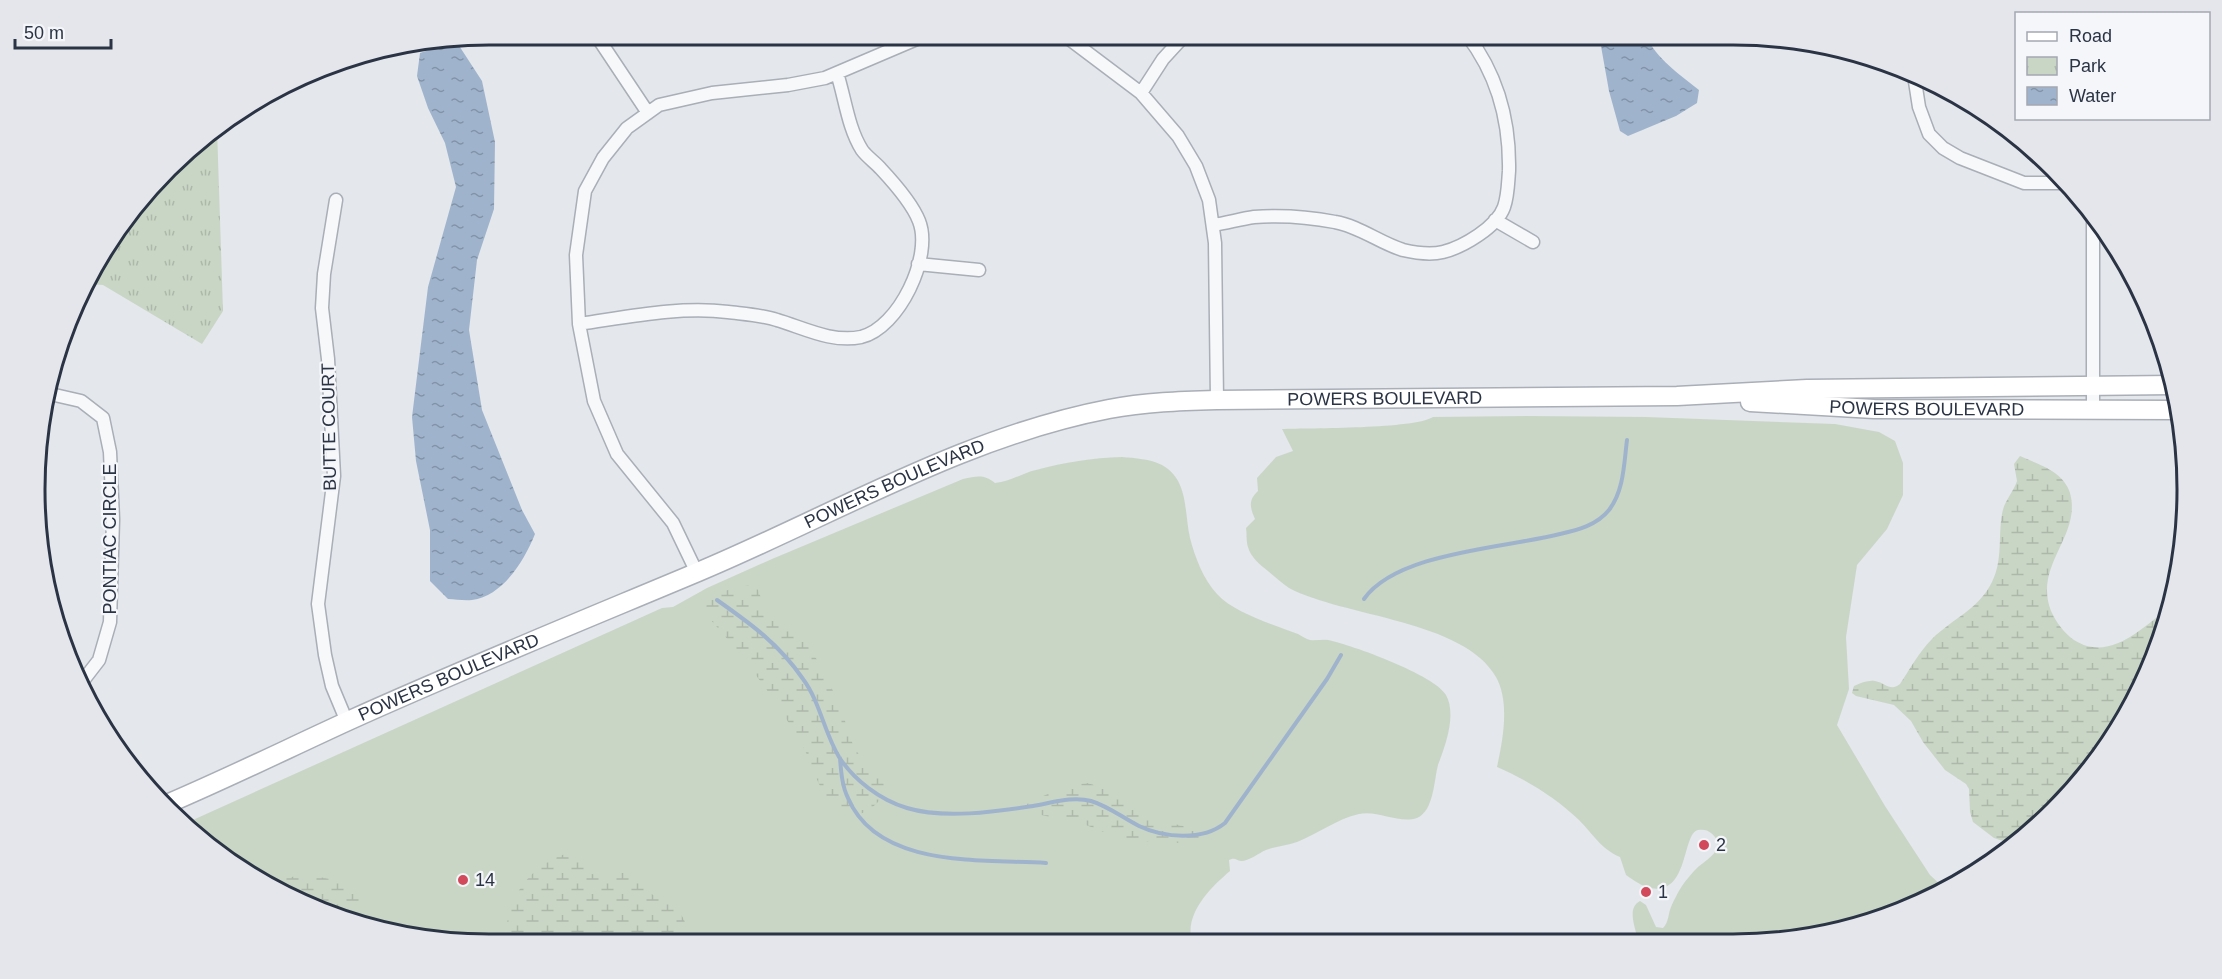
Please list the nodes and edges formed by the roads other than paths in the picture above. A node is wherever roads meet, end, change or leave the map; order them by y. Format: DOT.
graph roads {
  1 [pos="603,45"];
  2 [pos="901,45"];
  3 [pos="1079,45"];
  4 [pos="1175,45"];
  5 [pos="1475,45"];
  6 [pos="837,73"];
  7 [pos="1916,85"];
  8 [pos="1142,93"];
  9 [pos="648,112"];
  10 [pos="2055,183"];
  11 [pos="336,200"];
  12 [pos="1495,220"];
  13 [pos="1213,225"];
  14 [pos="2093,230"];
  15 [pos="1533,242"];
  16 [pos="918,264"];
  17 [pos="979,270"];
  18 [pos="579,324"];
  19 [pos="2094,385"];
  20 [pos="2164,385"];
  21 [pos="56,395"];
  22 [pos="1677,396"];
  23 [pos="1217,400"];
  24 [pos="2093,409"];
  25 [pos="2169,410"];
  26 [pos="697,573"];
  27 [pos="86,676"];
  28 [pos="347,722"];
  29 [pos="173,802"];
  1 -- 9 [label="street"];
  2 -- 6 [label="street"];
  3 -- 8 [label="street"];
  4 -- 8 [label="street"];
  5 -- 12 [label="street"];
  6 -- 9 [label="street"];
  6 -- 16 [label="street"];
  7 -- 10 [label="street"];
  8 -- 13 [label="street"];
  9 -- 18 [label="street"];
  11 -- 28 [label="street, BUTTE COURT"];
  12 -- 13 [label="street"];
  12 -- 15 [label="street"];
  13 -- 23 [label="street"];
  14 -- 19 [label="street"];
  16 -- 17 [label="street"];
  16 -- 18 [label="street"];
  18 -- 26 [label="street"];
  19 -- 20 [label="main road, POWERS BOULEVARD"];
  19 -- 22 [label="main road, POWERS BOULEVARD"];
  19 -- 24 [label="street"];
  21 -- 27 [label="street, PONTIAC CIRCLE"];
  22 -- 23 [label="main road, POWERS BOULEVARD"];
  22 -- 24 [label="main road, POWERS BOULEVARD"];
  23 -- 26 [label="main road, POWERS BOULEVARD"];
  24 -- 25 [label="main road, POWERS BOULEVARD"];
  26 -- 28 [label="main road, POWERS BOULEVARD"];
  28 -- 29 [label="main road, POWERS BOULEVARD"];
}
